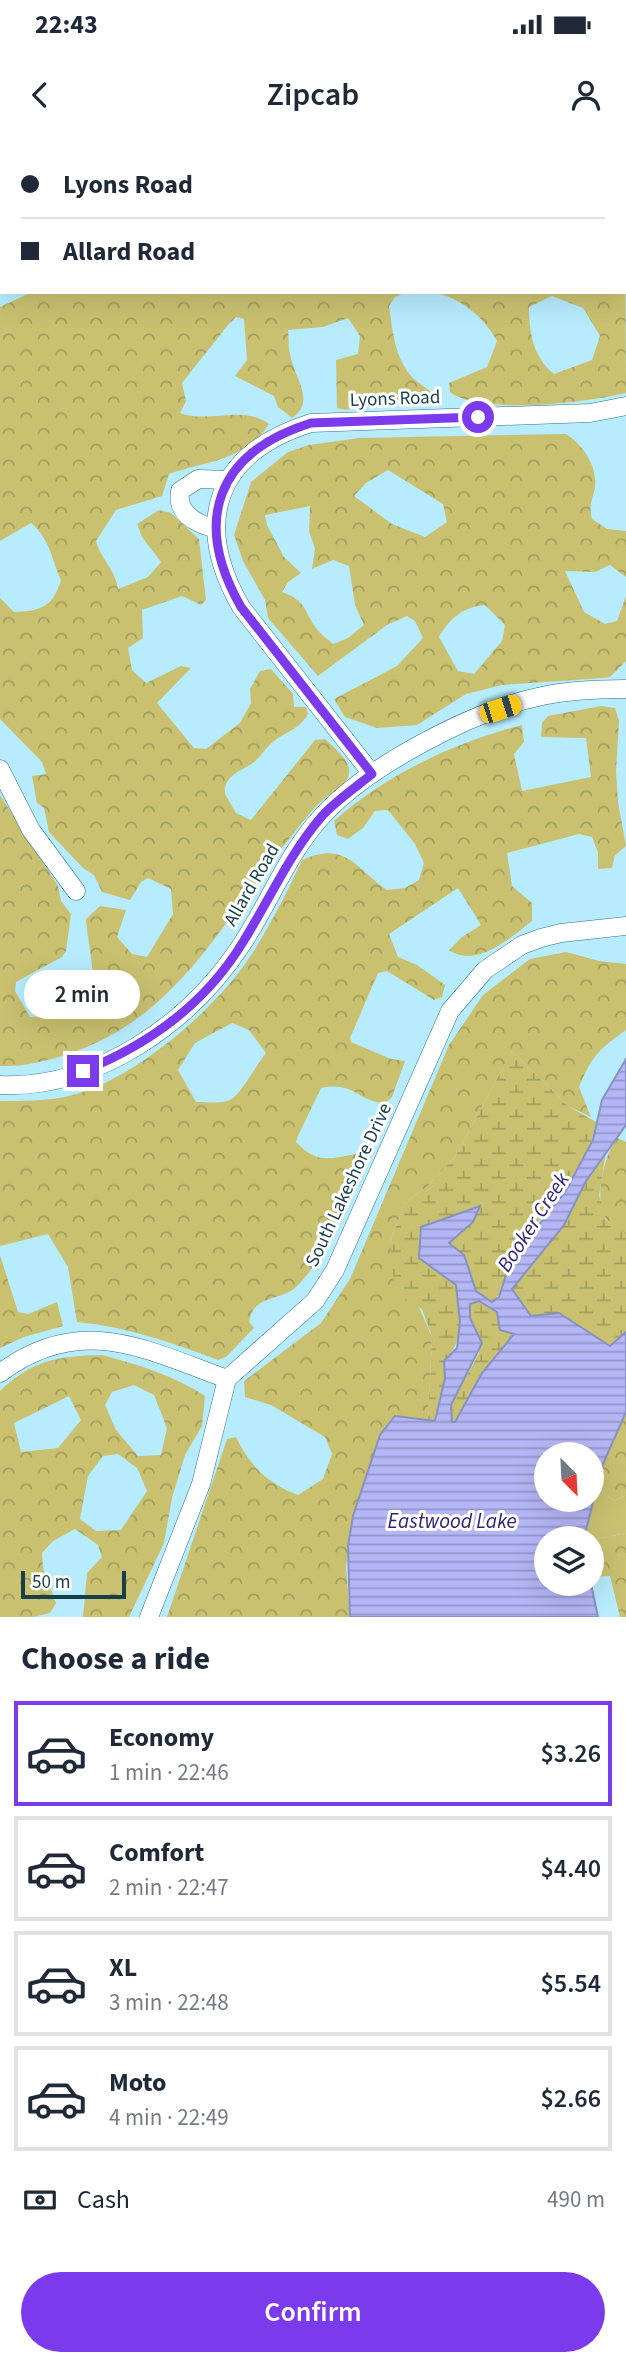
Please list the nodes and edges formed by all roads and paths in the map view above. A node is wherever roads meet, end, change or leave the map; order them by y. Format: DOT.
graph roads {
  1 [pos="626,406"];
  2 [pos="228,480"];
  3 [pos="216,529"];
  4 [pos="626,689"];
  5 [pos="0,769"];
  6 [pos="372,774"];
  7 [pos="76,891"];
  8 [pos="626,926"];
  9 [pos="0,1085"];
  10 [pos="0,1373"];
  11 [pos="227,1379"];
  12 [pos="149,1617"];
  1 -- 2 [label="street, Lyons Road"];
  2 -- 3 [label="street, Lyons Road"];
  2 -- 3 [label="street"];
  3 -- 6 [label="street, Lyons Road"];
  4 -- 6 [label="street, Allard Road"];
  5 -- 7 [label="street"];
  6 -- 9 [label="street, Allard Road"];
  8 -- 11 [label="street, South Lakeshore Drive"];
  10 -- 11 [label="street"];
  11 -- 12 [label="street"];
}
